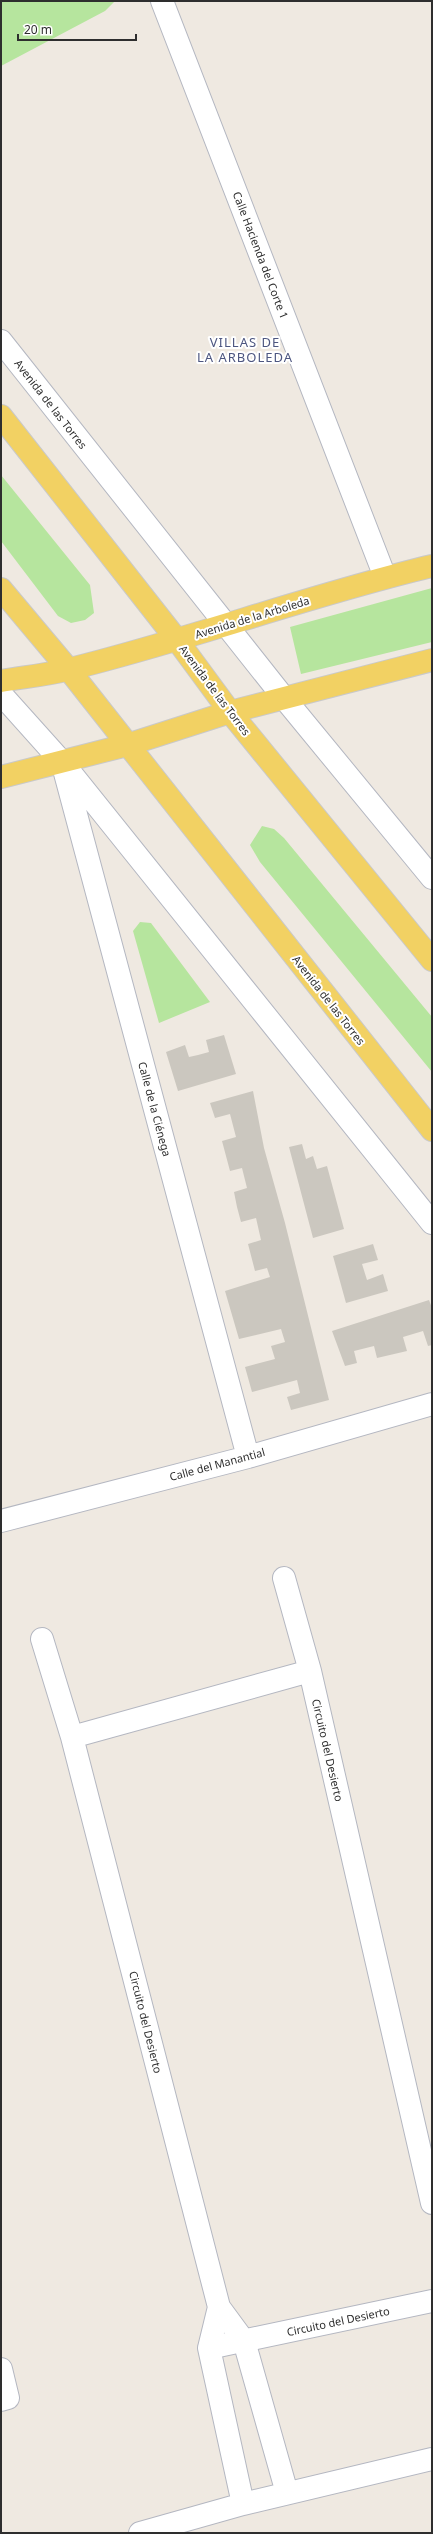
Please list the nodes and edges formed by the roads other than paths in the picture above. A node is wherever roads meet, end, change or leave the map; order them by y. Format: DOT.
graph roads {
  1 [pos="162,1"];
  2 [pos="1,342"];
  3 [pos="1,416"];
  4 [pos="432,566"];
  5 [pos="385,577"];
  6 [pos="1,588"];
  7 [pos="226,626"];
  8 [pos="177,640"];
  9 [pos="432,660"];
  10 [pos="69,670"];
  11 [pos="1,681"];
  12 [pos="1,694"];
  13 [pos="284,698"];
  14 [pos="230,712"];
  15 [pos="127,745"];
  16 [pos="62,762"];
  17 [pos="1,777"];
  18 [pos="432,878"];
  19 [pos="432,960"];
  20 [pos="432,1130"];
  21 [pos="432,1223"];
  22 [pos="432,1404"];
  23 [pos="248,1457"];
  24 [pos="1,1521"];
  25 [pos="284,1578"];
  26 [pos="42,1639"];
  27 [pos="310,1671"];
  28 [pos="72,1737"];
  29 [pos="432,2203"];
  30 [pos="432,2301"];
  31 [pos="219,2307"];
  32 [pos="244,2342"];
  33 [pos="209,2348"];
  34 [pos="1,2369"];
  35 [pos="1,2400"];
  36 [pos="432,2459"];
  37 [pos="287,2493"];
  38 [pos="243,2504"];
  39 [pos="140,2533"];
  1 -- 5 [label="street, Calle Hacienda del Corte 1"];
  2 -- 7 [label="street, Avenida de las Torres"];
  3 -- 8 [label="main road, Avenida de las Torres"];
  4 -- 5 [label="main road, Avenida de la Arboleda"];
  5 -- 7 [label="main road, Avenida de la Arboleda"];
  6 -- 10 [label="main road, Avenida de las Torres"];
  7 -- 8 [label="main road, Avenida de la Arboleda"];
  7 -- 13 [label="street, Avenida de las Torres"];
  8 -- 10 [label="main road, Avenida de la Arboleda"];
  8 -- 14 [label="main road, Avenida de las Torres"];
  9 -- 13 [label="main road"];
  10 -- 11 [label="main road, Avenida de la Arboleda"];
  10 -- 15 [label="main road, Avenida de las Torres"];
  12 -- 16 [label="street"];
  13 -- 14 [label="main road"];
  13 -- 18 [label="street, Avenida de las Torres"];
  14 -- 15 [label="main road"];
  14 -- 19 [label="main road, Avenida de las Torres"];
  15 -- 16 [label="main road"];
  15 -- 20 [label="main road, Avenida de las Torres"];
  16 -- 17 [label="main road"];
  16 -- 21 [label="street"];
  16 -- 23 [label="street, Calle de la Ciénega"];
  22 -- 23 [label="street, Calle del Manantial"];
  23 -- 24 [label="street, Calle del Manantial"];
  25 -- 27 [label="street, Circuito del Desierto"];
  26 -- 28 [label="street, Circuito del Desierto"];
  27 -- 28 [label="street"];
  27 -- 29 [label="street, Circuito del Desierto"];
  28 -- 31 [label="street, Circuito del Desierto"];
  30 -- 32 [label="street, Circuito del Desierto"];
  31 -- 32 [label="street, Circuito del Desierto"];
  31 -- 33 [label="street, Circuito del Desierto"];
  32 -- 33 [label="street, Circuito del Desierto"];
  32 -- 37 [label="street, Circuito del Desierto"];
  33 -- 38 [label="street, Circuito del Desierto"];
  34 -- 35 [label="street"];
  36 -- 37 [label="street"];
  37 -- 38 [label="street"];
  38 -- 39 [label="street"];
}
